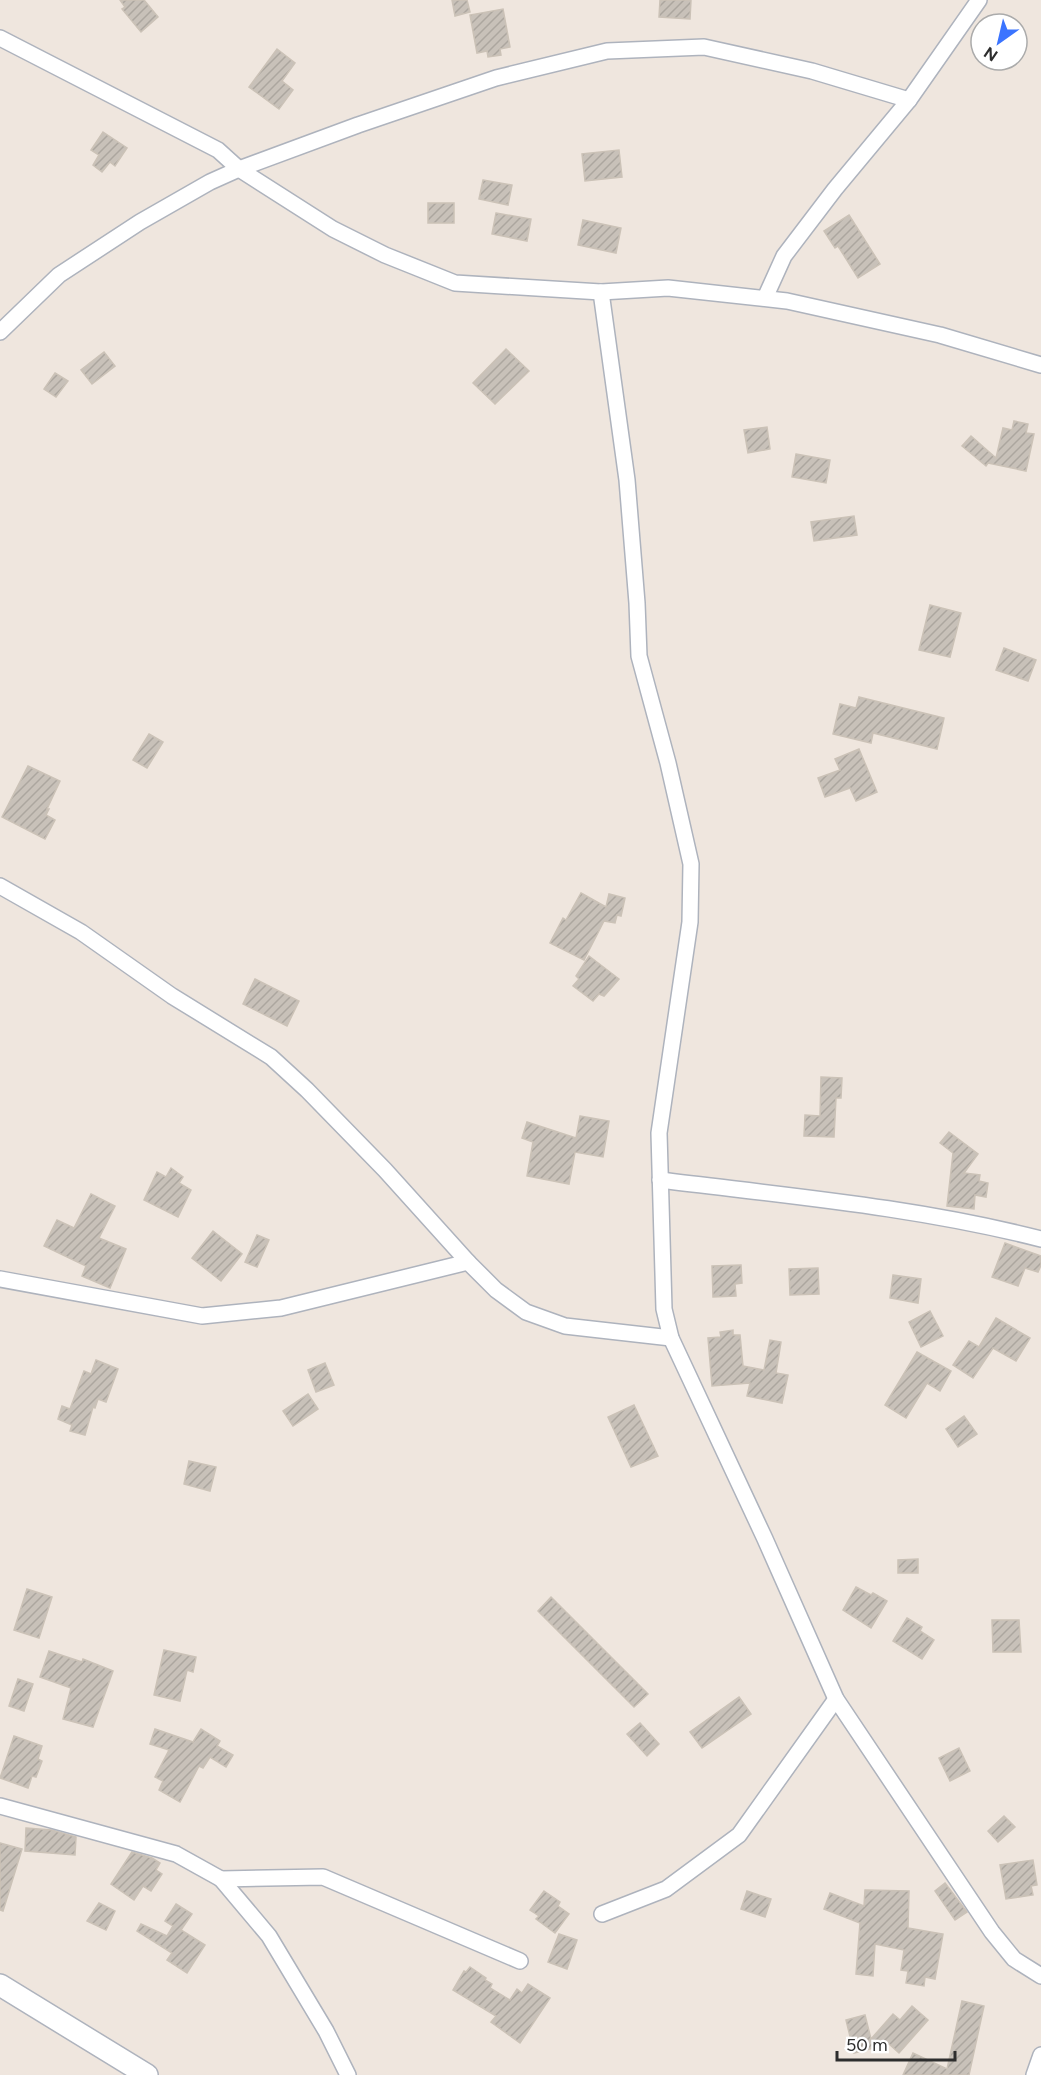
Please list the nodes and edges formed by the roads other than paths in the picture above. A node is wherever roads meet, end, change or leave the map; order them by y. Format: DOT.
graph roads {
  1 [pos="979,0"];
  2 [pos="0,38"];
  3 [pos="909,100"];
  4 [pos="239,169"];
  5 [pos="601,292"];
  6 [pos="765,298"];
  7 [pos="0,332"];
  8 [pos="1041,365"];
  9 [pos="0,886"];
  10 [pos="660,1180"];
  11 [pos="1041,1239"];
  12 [pos="468,1262"];
  13 [pos="0,1279"];
  14 [pos="670,1338"];
  15 [pos="836,1699"];
  16 [pos="0,1806"];
  17 [pos="221,1879"];
  18 [pos="602,1914"];
  19 [pos="520,1961"];
  20 [pos="1041,1976"];
  21 [pos="0,1985"];
  22 [pos="1041,2055"];
  23 [pos="147,2075"];
  24 [pos="348,2075"];
  25 [pos="1034,2075"];
  1 -- 3 [label="street"];
  2 -- 4 [label="street"];
  3 -- 4 [label="street"];
  3 -- 6 [label="street"];
  4 -- 5 [label="street"];
  4 -- 7 [label="street"];
  5 -- 6 [label="street"];
  5 -- 10 [label="street"];
  6 -- 8 [label="street"];
  9 -- 12 [label="street"];
  10 -- 11 [label="street"];
  10 -- 14 [label="street"];
  12 -- 13 [label="street"];
  12 -- 14 [label="street"];
  14 -- 15 [label="street"];
  15 -- 18 [label="street"];
  15 -- 20 [label="street"];
  16 -- 17 [label="street"];
  17 -- 19 [label="street"];
  17 -- 24 [label="street"];
  21 -- 23 [label="street"];
  22 -- 25 [label="street"];
}
